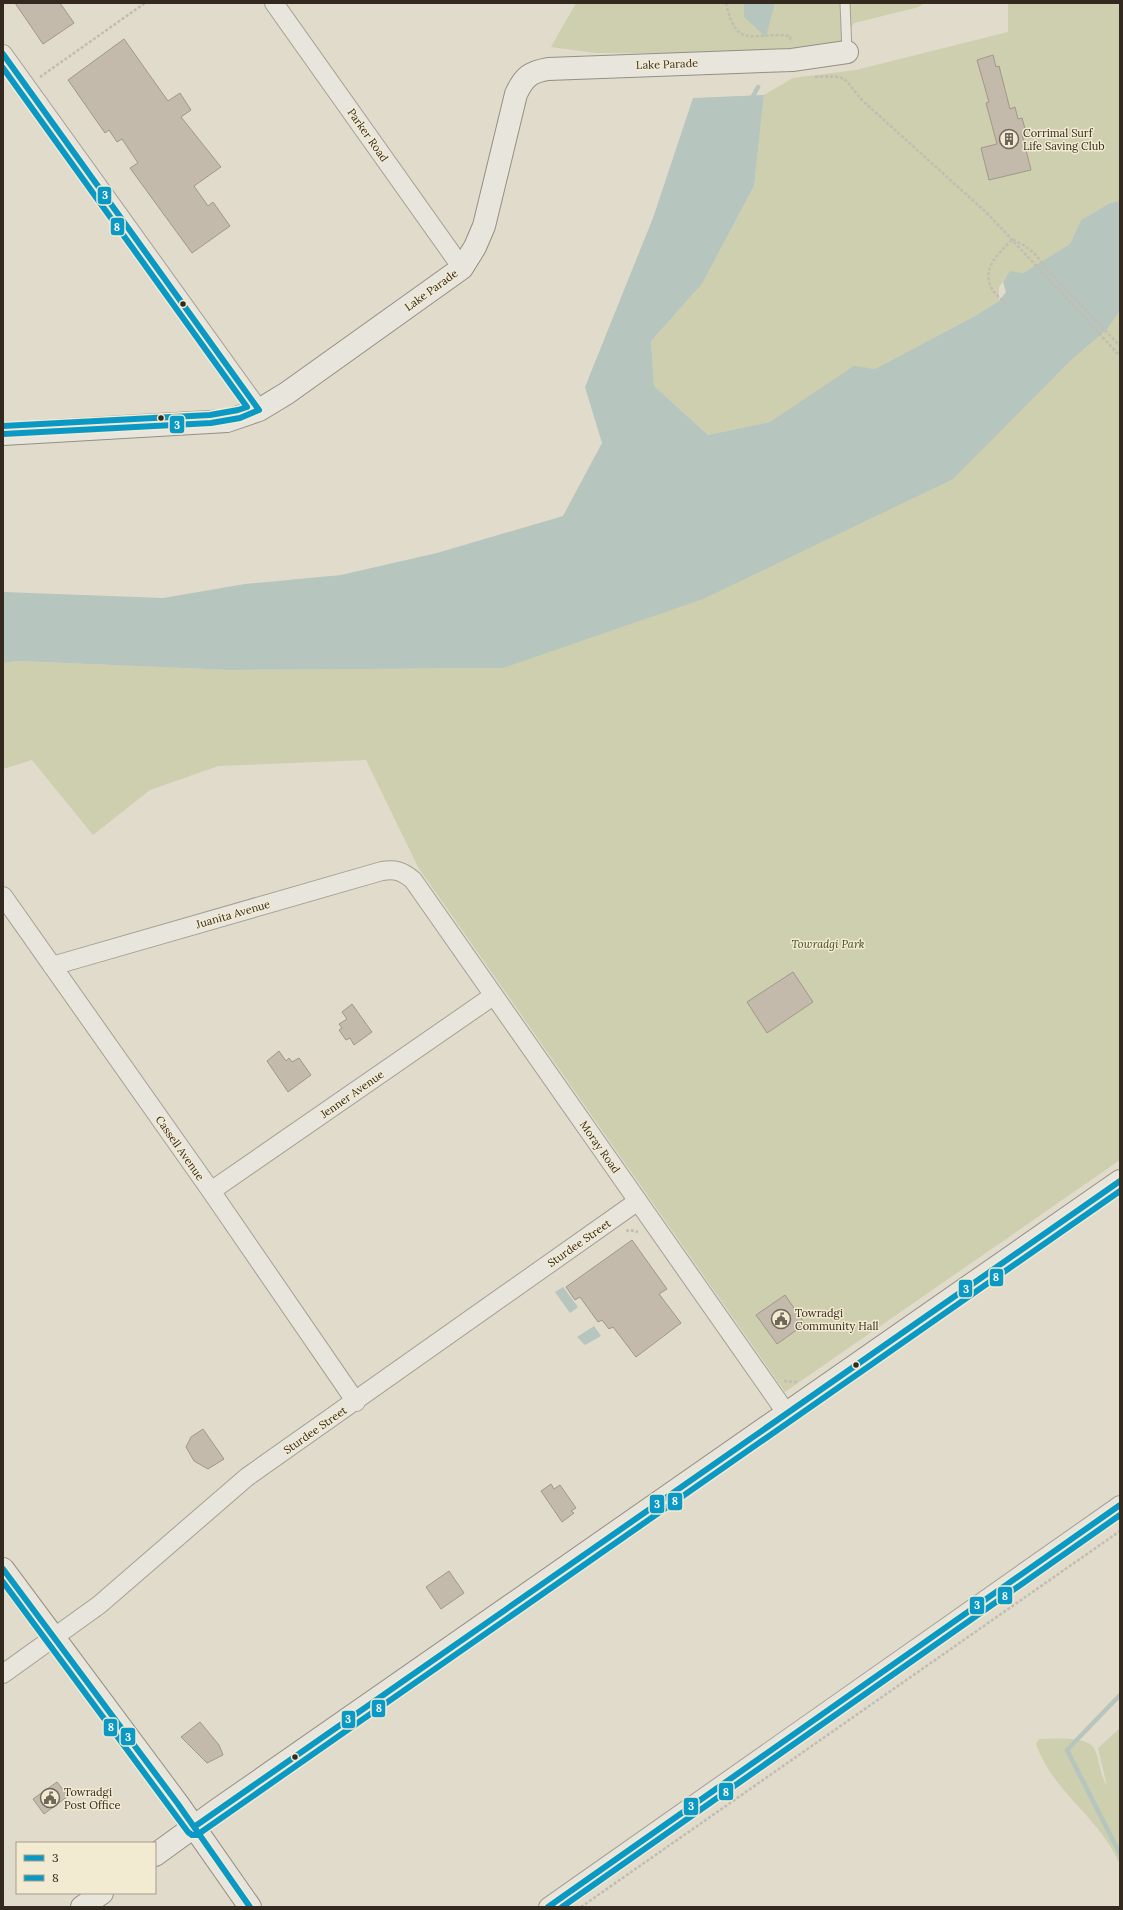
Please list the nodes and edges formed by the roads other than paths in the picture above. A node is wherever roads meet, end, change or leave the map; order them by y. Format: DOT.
graph roads {
  1 [pos="274,3"];
  2 [pos="845,3"];
  3 [pos="846,52"];
  4 [pos="3,54"];
  5 [pos="462,268"];
  6 [pos="259,410"];
  7 [pos="3,434"];
  8 [pos="413,880"];
  9 [pos="3,896"];
  10 [pos="52,966"];
  11 [pos="493,996"];
  12 [pos="1120,1181"];
  13 [pos="211,1191"];
  14 [pos="638,1202"];
  15 [pos="356,1402"];
  16 [pos="786,1414"];
  17 [pos="1120,1505"];
  18 [pos="3,1569"];
  19 [pos="54,1638"];
  20 [pos="3,1674"];
  21 [pos="194,1827"];
  22 [pos="156,1854"];
  23 [pos="101,1894"];
  24 [pos="82,1907"];
  25 [pos="250,1907"];
  26 [pos="548,1907"];
  1 -- 5 [label="street, Parker Road"];
  2 -- 3 [label="lane"];
  3 -- 5 [label="main road, Lake Parade"];
  4 -- 6 [label="street"];
  5 -- 6 [label="main road, Lake Parade"];
  6 -- 7 [label="main road, Lake Parade"];
  8 -- 10 [label="street, Juanita Avenue"];
  8 -- 11 [label="street, Moray Road"];
  9 -- 10 [label="street, Cassell Avenue"];
  10 -- 13 [label="street, Cassell Avenue"];
  11 -- 13 [label="street, Jenner Avenue"];
  11 -- 14 [label="street, Moray Road"];
  12 -- 16 [label="main road"];
  13 -- 15 [label="street, Cassell Avenue"];
  14 -- 15 [label="street, Sturdee Street"];
  14 -- 16 [label="street, Moray Road"];
  15 -- 19 [label="street, Sturdee Street"];
  16 -- 21 [label="main road"];
  17 -- 26 [label="street"];
  18 -- 19 [label="main road"];
  19 -- 20 [label="street, Sturdee Street"];
  19 -- 21 [label="main road"];
  21 -- 22 [label="main road"];
  21 -- 25 [label="main road"];
  23 -- 24 [label="main road"];
}
